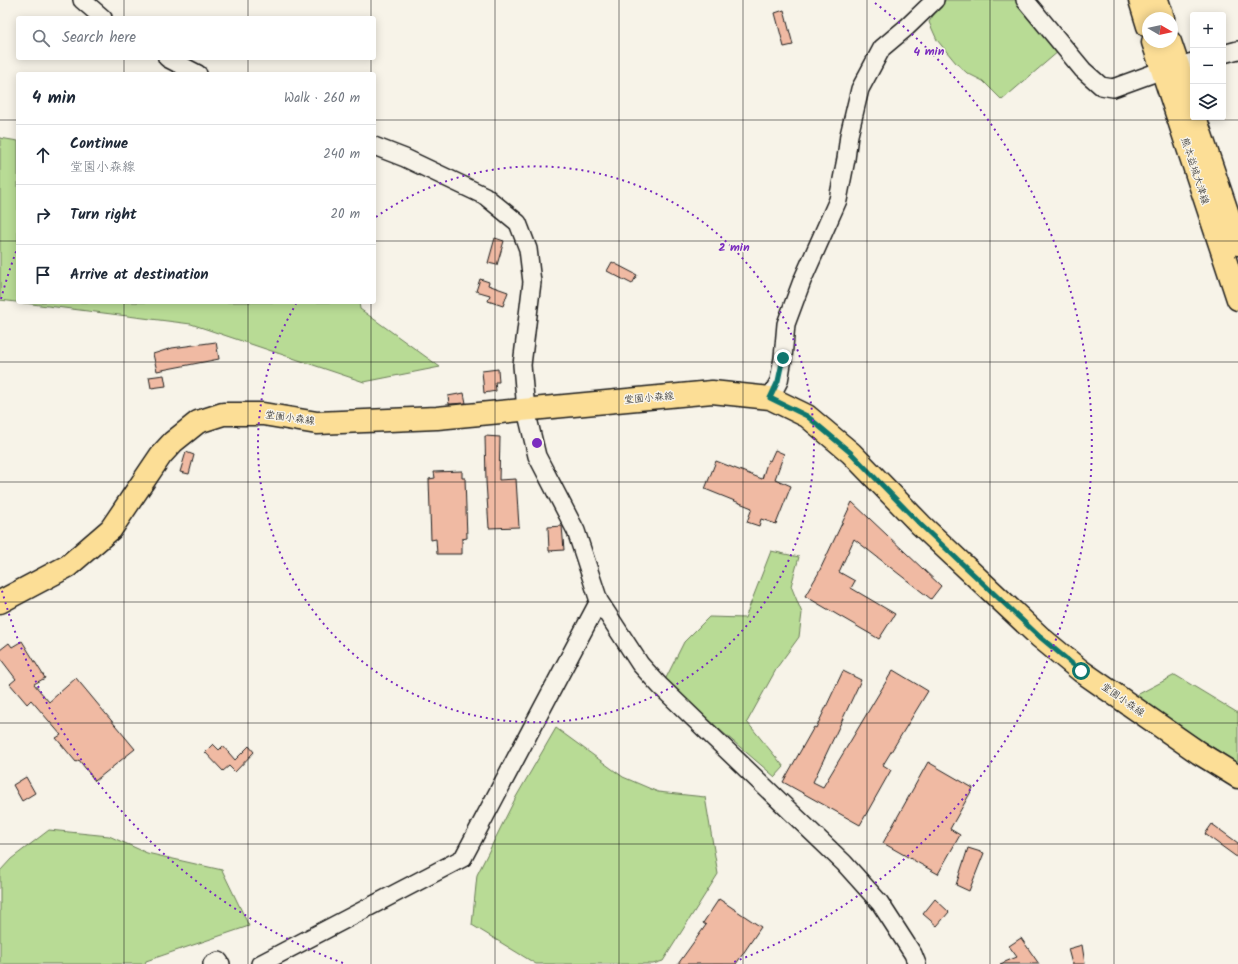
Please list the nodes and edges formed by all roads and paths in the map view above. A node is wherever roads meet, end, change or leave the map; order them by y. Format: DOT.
graph roads {
  1 [pos="82,0"];
  2 [pos="935,0"];
  3 [pos="1025,0"];
  4 [pos="1140,0"];
  5 [pos="1157,0"];
  6 [pos="1144,12"];
  7 [pos="1161,12"];
  8 [pos="101,16"];
  9 [pos="1158,48"];
  10 [pos="1171,48"];
  11 [pos="1238,50"];
  12 [pos="1226,53"];
  13 [pos="171,60"];
  14 [pos="1173,68"];
  15 [pos="194,72"];
  16 [pos="1190,104"];
  17 [pos="1196,120"];
  18 [pos="376,147"];
  19 [pos="1238,244"];
  20 [pos="1238,299"];
  21 [pos="770,398"];
  22 [pos="526,410"];
  23 [pos="599,600"];
  24 [pos="0,602"];
  25 [pos="1238,777"];
  26 [pos="212,964"];
  27 [pos="222,964"];
  28 [pos="260,964"];
  29 [pos="917,964"];
  1 -- 8 [label="street"];
  2 -- 21 [label="street"];
  3 -- 14 [label="street"];
  4 -- 6 [label="main road"];
  5 -- 7 [label="main road"];
  9 -- 14 [label="main road, 熊本益城大津線"];
  10 -- 14 [label="main road, 熊本益城大津線"];
  11 -- 12 [label="street"];
  13 -- 15 [label="street"];
  14 -- 16 [label="main road, 熊本益城大津線"];
  14 -- 20 [label="main road, 熊本益城大津線"];
  17 -- 19 [label="main road, 熊本益城大津線"];
  18 -- 22 [label="street"];
  21 -- 22 [label="main road, 堂園小森線"];
  21 -- 25 [label="main road, 堂園小森線"];
  22 -- 23 [label="street"];
  22 -- 24 [label="main road, 堂園小森線"];
  23 -- 28 [label="street"];
  23 -- 29 [label="street"];
  26 -- 27 [label="street"];
}
